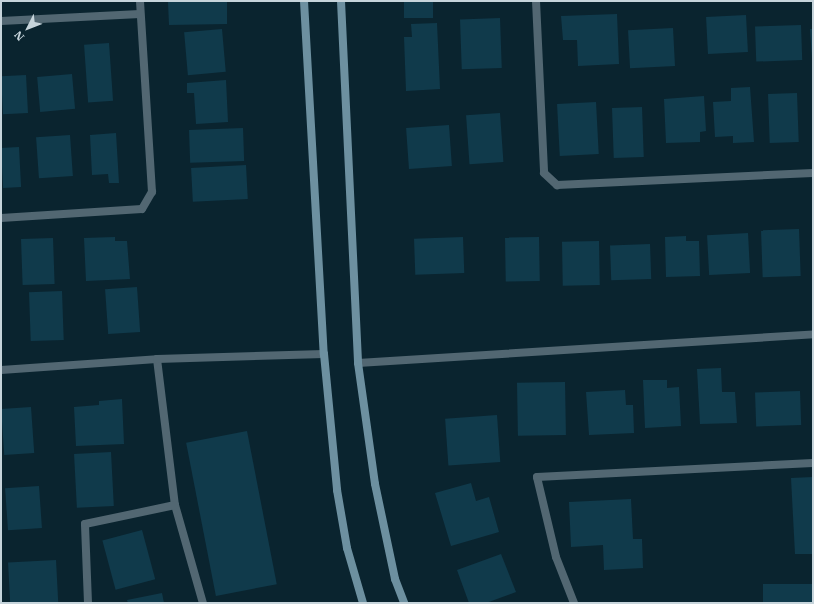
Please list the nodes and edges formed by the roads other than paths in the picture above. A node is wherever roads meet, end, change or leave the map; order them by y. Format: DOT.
graph roads {
  1 [pos="140,1"];
  2 [pos="304,1"];
  3 [pos="341,1"];
  4 [pos="536,1"];
  5 [pos="140,14"];
  6 [pos="1,21"];
  7 [pos="813,173"];
  8 [pos="1,218"];
  9 [pos="813,334"];
  10 [pos="324,354"];
  11 [pos="157,359"];
  12 [pos="358,363"];
  13 [pos="1,370"];
  14 [pos="813,463"];
  15 [pos="175,505"];
  16 [pos="88,603"];
  17 [pos="203,603"];
  18 [pos="363,603"];
  19 [pos="404,603"];
  20 [pos="574,603"];
  1 -- 5 [label="street"];
  2 -- 10 [label="street"];
  3 -- 12 [label="street"];
  4 -- 7 [label="street"];
  5 -- 6 [label="street"];
  5 -- 8 [label="street"];
  9 -- 12 [label="street"];
  10 -- 11 [label="street"];
  10 -- 18 [label="street"];
  11 -- 13 [label="street"];
  11 -- 15 [label="street"];
  12 -- 19 [label="street"];
  14 -- 20 [label="street"];
  15 -- 16 [label="street"];
  15 -- 17 [label="street"];
}
